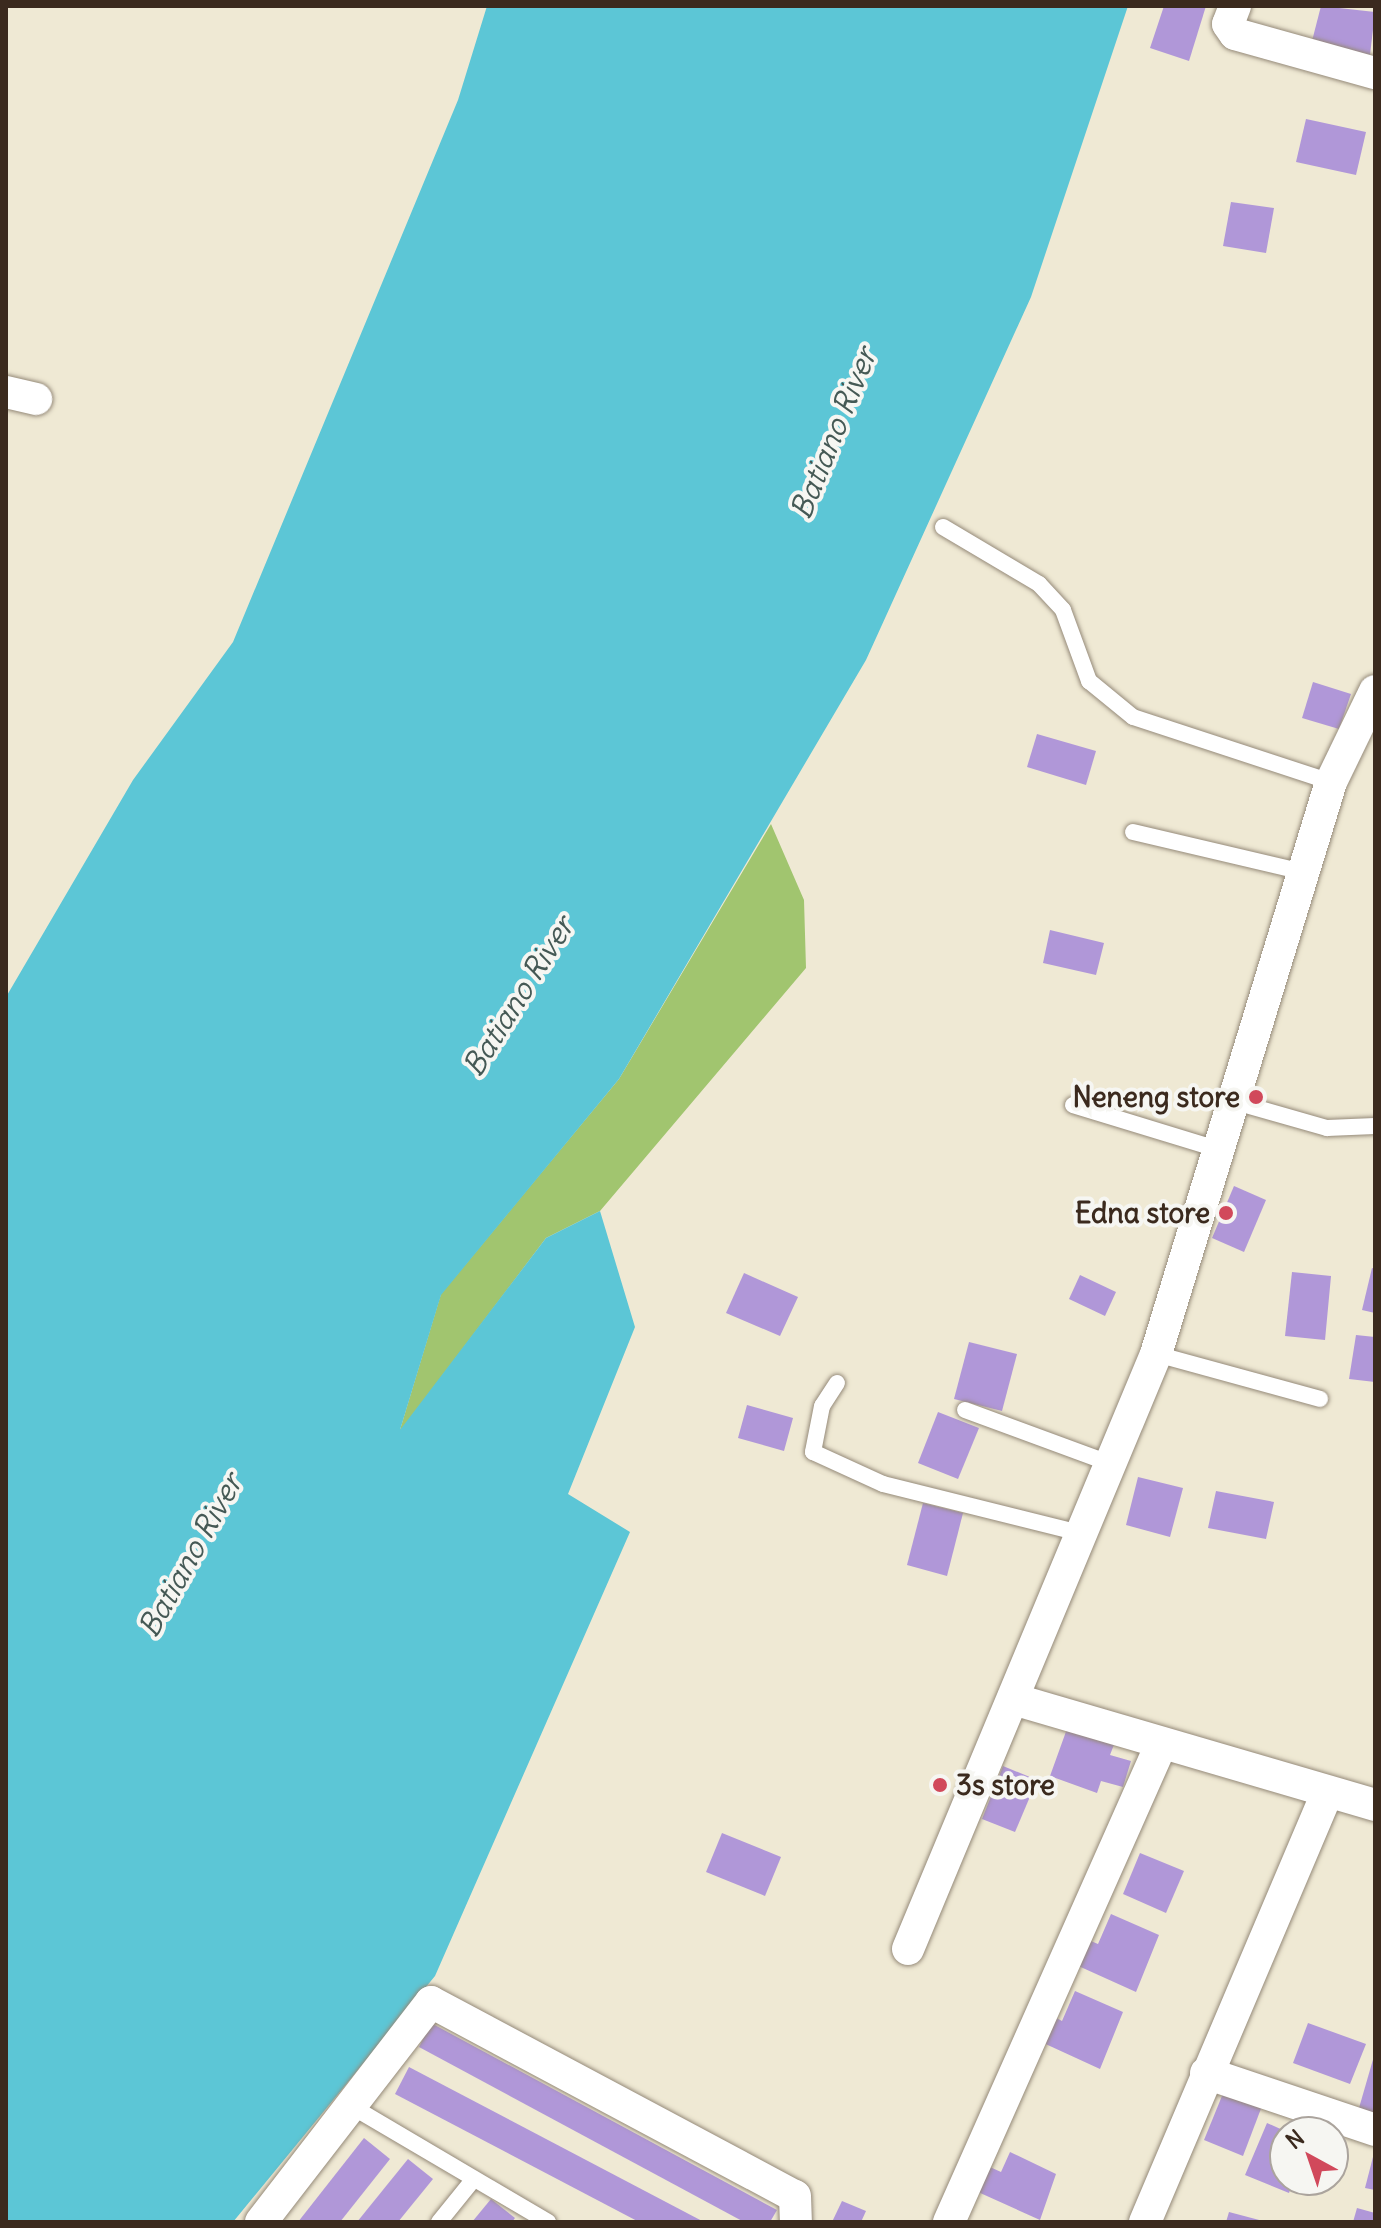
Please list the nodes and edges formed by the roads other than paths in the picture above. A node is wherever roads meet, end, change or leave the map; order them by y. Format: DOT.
graph roads {
  1 [pos="1235,6"];
  2 [pos="1375,73"];
  3 [pos="943,527"];
  4 [pos="1375,691"];
  5 [pos="1331,782"];
  6 [pos="1133,832"];
  7 [pos="1303,872"];
  8 [pos="1232,1101"];
  9 [pos="1073,1105"];
  10 [pos="1375,1126"];
  11 [pos="1217,1149"];
  12 [pos="1156,1354"];
  13 [pos="837,1383"];
  14 [pos="1320,1399"];
  15 [pos="965,1410"];
  16 [pos="1112,1464"];
  17 [pos="1086,1535"];
  18 [pos="1013,1699"];
  19 [pos="1160,1747"];
  20 [pos="1327,1794"];
  21 [pos="1375,1805"];
  22 [pos="908,1949"];
  23 [pos="1206,2073"];
  24 [pos="351,2106"];
  25 [pos="1375,2130"];
  26 [pos="473,2180"];
  27 [pos="261,2222"];
  28 [pos="439,2222"];
  29 [pos="548,2222"];
  30 [pos="796,2222"];
  31 [pos="949,2222"];
  32 [pos="1145,2222"];
  1 -- 2 [label="street"];
  3 -- 5 [label="lane"];
  4 -- 5 [label="street"];
  5 -- 7 [label="street"];
  6 -- 7 [label="lane"];
  7 -- 8 [label="street"];
  8 -- 10 [label="lane"];
  8 -- 11 [label="street"];
  9 -- 11 [label="lane"];
  11 -- 12 [label="street"];
  12 -- 14 [label="lane"];
  12 -- 16 [label="street"];
  13 -- 17 [label="lane"];
  15 -- 16 [label="lane"];
  16 -- 17 [label="street"];
  17 -- 18 [label="street"];
  18 -- 19 [label="street"];
  18 -- 22 [label="street"];
  19 -- 20 [label="street"];
  19 -- 31 [label="street"];
  20 -- 21 [label="street"];
  20 -- 23 [label="street"];
  23 -- 25 [label="street"];
  23 -- 32 [label="street"];
  24 -- 26 [label="lane"];
  24 -- 27 [label="street"];
  24 -- 30 [label="street"];
  26 -- 28 [label="lane"];
  26 -- 29 [label="lane"];
}
